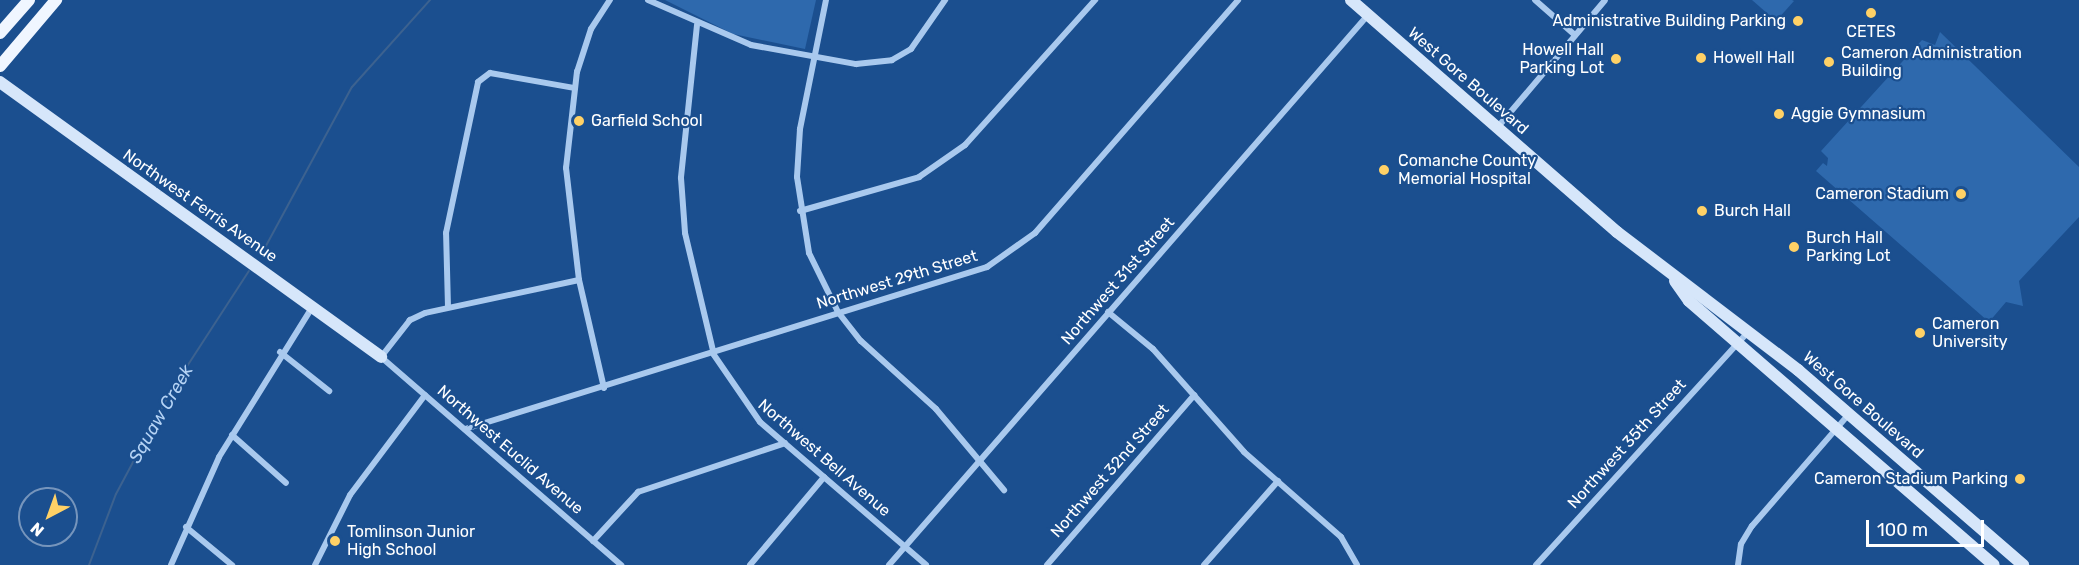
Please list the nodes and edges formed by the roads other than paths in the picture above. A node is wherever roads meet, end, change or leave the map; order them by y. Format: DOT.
graph roads {
  1 [pos="29,0"];
  2 [pos="56,0"];
  3 [pos="610,0"];
  4 [pos="648,0"];
  5 [pos="826,0"];
  6 [pos="945,0"];
  7 [pos="1095,0"];
  8 [pos="1238,0"];
  9 [pos="1351,0"];
  10 [pos="1535,0"];
  11 [pos="1605,0"];
  12 [pos="1368,15"];
  13 [pos="697,25"];
  14 [pos="0,33"];
  15 [pos="1575,34"];
  16 [pos="815,58"];
  17 [pos="0,66"];
  18 [pos="0,82"];
  19 [pos="574,88"];
  20 [pos="1497,128"];
  21 [pos="800,211"];
  22 [pos="579,280"];
  23 [pos="1675,280"];
  24 [pos="314,305"];
  25 [pos="448,307"];
  26 [pos="838,312"];
  27 [pos="1108,312"];
  28 [pos="1749,331"];
  29 [pos="1738,342"];
  30 [pos="280,352"];
  31 [pos="714,355"];
  32 [pos="381,357"];
  33 [pos="604,388"];
  34 [pos="329,391"];
  35 [pos="425,395"];
  36 [pos="1194,395"];
  37 [pos="1849,414"];
  38 [pos="1837,428"];
  39 [pos="465,429"];
  40 [pos="232,435"];
  41 [pos="785,443"];
  42 [pos="981,463"];
  43 [pos="824,477"];
  44 [pos="1278,481"];
  45 [pos="286,483"];
  46 [pos="1004,490"];
  47 [pos="186,528"];
  48 [pos="593,541"];
  49 [pos="904,547"];
  50 [pos="171,565"];
  51 [pos="232,565"];
  52 [pos="315,565"];
  53 [pos="621,565"];
  54 [pos="750,565"];
  55 [pos="890,565"];
  56 [pos="926,565"];
  57 [pos="1047,565"];
  58 [pos="1204,565"];
  59 [pos="1357,565"];
  60 [pos="1536,565"];
  61 [pos="1738,565"];
  62 [pos="1994,565"];
  63 [pos="2023,565"];
  1 -- 14 [label="main road"];
  2 -- 17 [label="main road"];
  3 -- 19 [label="street"];
  4 -- 13 [label="street"];
  5 -- 16 [label="street"];
  6 -- 16 [label="street"];
  7 -- 21 [label="street"];
  8 -- 26 [label="street, Northwest 29th Street"];
  9 -- 12 [label="main road, West Gore Boulevard"];
  10 -- 15 [label="street"];
  11 -- 15 [label="street"];
  12 -- 20 [label="main road, West Gore Boulevard"];
  12 -- 27 [label="street, Northwest 31st Street"];
  13 -- 16 [label="street"];
  13 -- 31 [label="street, Northwest Bell Avenue"];
  15 -- 20 [label="street"];
  16 -- 21 [label="street"];
  18 -- 24 [label="main road, Northwest Ferris Avenue"];
  19 -- 22 [label="street"];
  19 -- 25 [label="street"];
  20 -- 23 [label="main road, West Gore Boulevard"];
  21 -- 26 [label="street"];
  22 -- 25 [label="street"];
  22 -- 33 [label="street"];
  23 -- 28 [label="main road, West Gore Boulevard"];
  23 -- 29 [label="main road, West Gore Boulevard"];
  24 -- 30 [label="street"];
  24 -- 32 [label="main road, Northwest Ferris Avenue"];
  25 -- 32 [label="street"];
  26 -- 31 [label="street, Northwest 29th Street"];
  26 -- 42 [label="street"];
  27 -- 36 [label="street"];
  27 -- 42 [label="street, Northwest 31st Street"];
  28 -- 29 [label="street, Northwest 35th Street"];
  28 -- 37 [label="main road, West Gore Boulevard"];
  29 -- 38 [label="main road, West Gore Boulevard"];
  29 -- 60 [label="street, Northwest 35th Street"];
  30 -- 34 [label="street"];
  30 -- 40 [label="street"];
  31 -- 33 [label="street, Northwest 29th Street"];
  31 -- 41 [label="street, Northwest Bell Avenue"];
  32 -- 35 [label="street, Northwest Euclid Avenue"];
  33 -- 39 [label="street, Northwest 29th Street"];
  35 -- 39 [label="street, Northwest Euclid Avenue"];
  35 -- 52 [label="street"];
  36 -- 44 [label="street"];
  36 -- 57 [label="street, Northwest 32nd Street"];
  37 -- 38 [label="street"];
  37 -- 63 [label="main road, West Gore Boulevard"];
  38 -- 61 [label="street"];
  38 -- 62 [label="main road, West Gore Boulevard"];
  39 -- 48 [label="street, Northwest Euclid Avenue"];
  40 -- 45 [label="street"];
  40 -- 47 [label="street"];
  41 -- 43 [label="street, Northwest Bell Avenue"];
  41 -- 48 [label="street"];
  42 -- 46 [label="street"];
  42 -- 49 [label="street, Northwest 31st Street"];
  43 -- 49 [label="street, Northwest Bell Avenue"];
  43 -- 54 [label="street"];
  44 -- 58 [label="street"];
  44 -- 59 [label="street"];
  47 -- 50 [label="street"];
  47 -- 51 [label="street"];
  48 -- 53 [label="street, Northwest Euclid Avenue"];
  49 -- 55 [label="street, Northwest 31st Street"];
  49 -- 56 [label="street, Northwest Bell Avenue"];
}
